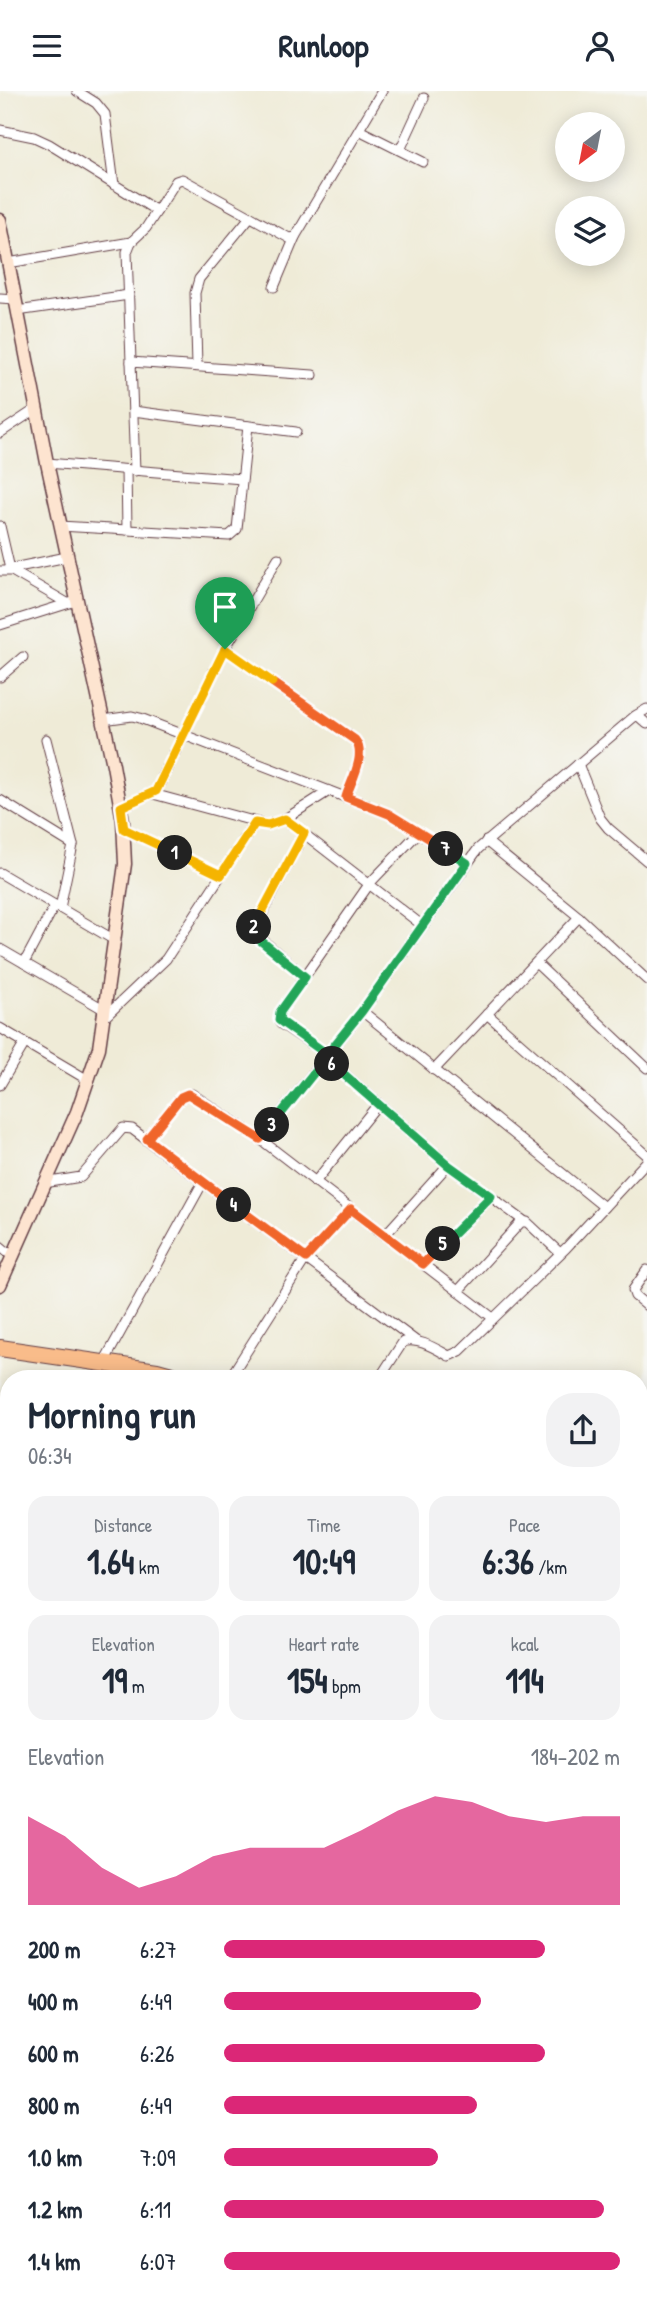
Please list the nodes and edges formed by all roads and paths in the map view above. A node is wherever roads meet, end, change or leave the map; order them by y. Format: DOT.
graph roads {
  1 [pos="77,91"];
  2 [pos="382,91"];
  3 [pos="424,98"];
  4 [pos="359,129"];
  5 [pos="0,130"];
  6 [pos="400,150"];
  7 [pos="423,162"];
  8 [pos="114,185"];
  9 [pos="157,211"];
  10 [pos="250,216"];
  11 [pos="0,220"];
  12 [pos="295,237"];
  13 [pos="131,242"];
  14 [pos="8,263"];
  15 [pos="274,287"];
  16 [pos="129,295"];
  17 [pos="0,298"];
  18 [pos="16,305"];
  19 [pos="131,362"];
  20 [pos="197,366"];
  21 [pos="313,375"];
  22 [pos="36,409"];
  23 [pos="133,411"];
  24 [pos="248,426"];
  25 [pos="296,432"];
  26 [pos="0,433"];
  27 [pos="47,463"];
  28 [pos="131,470"];
  29 [pos="242,479"];
  30 [pos="0,526"];
  31 [pos="60,526"];
  32 [pos="127,530"];
  33 [pos="67,557"];
  34 [pos="278,558"];
  35 [pos="5,570"];
  36 [pos="71,602"];
  37 [pos="0,625"];
  38 [pos="225,649"];
  39 [pos="23,657"];
  40 [pos="0,677"];
  41 [pos="647,709"];
  42 [pos="637,715"];
  43 [pos="103,720"];
  44 [pos="647,724"];
  45 [pos="184,734"];
  46 [pos="46,739"];
  47 [pos="579,764"];
  48 [pos="329,791"];
  49 [pos="153,794"];
  50 [pos="346,797"];
  51 [pos="0,800"];
  52 [pos="121,807"];
  53 [pos="285,819"];
  54 [pos="255,823"];
  55 [pos="124,829"];
  56 [pos="419,832"];
  57 [pos="304,833"];
  58 [pos="486,841"];
  59 [pos="73,845"];
  60 [pos="647,861"];
  61 [pos="467,863"];
  62 [pos="0,873"];
  63 [pos="221,875"];
  64 [pos="370,883"];
  65 [pos="58,907"];
  66 [pos="579,917"];
  67 [pos="423,926"];
  68 [pos="116,941"];
  69 [pos="0,949"];
  70 [pos="24,963"];
  71 [pos="536,963"];
  72 [pos="305,977"];
  73 [pos="647,980"];
  74 [pos="362,1011"];
  75 [pos="104,1014"];
  76 [pos="487,1014"];
  77 [pos="0,1028"];
  78 [pos="25,1043"];
  79 [pos="326,1056"];
  80 [pos="647,1067"];
  81 [pos="434,1070"];
  82 [pos="88,1080"];
  83 [pos="0,1085"];
  84 [pos="378,1104"];
  85 [pos="147,1139"];
  86 [pos="260,1139"];
  87 [pos="647,1155"];
  88 [pos="647,1161"];
  89 [pos="448,1165"];
  90 [pos="203,1182"];
  91 [pos="315,1182"];
  92 [pos="44,1183"];
  93 [pos="491,1196"];
  94 [pos="604,1207"];
  95 [pos="351,1209"];
  96 [pos="524,1221"];
  97 [pos="385,1235"];
  98 [pos="0,1246"];
  99 [pos="561,1253"];
  100 [pos="12,1257"];
  101 [pos="306,1258"];
  102 [pos="423,1264"];
  103 [pos="647,1270"];
  104 [pos="0,1285"];
  105 [pos="458,1291"];
  106 [pos="647,1305"];
  107 [pos="493,1318"];
  108 [pos="416,1341"];
  109 [pos="0,1348"];
  110 [pos="104,1362"];
  111 [pos="151,1370"];
  112 [pos="235,1370"];
  113 [pos="385,1370"];
  1 -- 8 [label="street"];
  2 -- 4 [label="street"];
  3 -- 6 [label="street"];
  4 -- 6 [label="street"];
  4 -- 12 [label="street"];
  5 -- 8 [label="street"];
  6 -- 7 [label="street"];
  8 -- 9 [label="street"];
  9 -- 10 [label="street"];
  9 -- 13 [label="street"];
  10 -- 12 [label="street"];
  10 -- 20 [label="street"];
  11 -- 14 [label="street"];
  12 -- 15 [label="street"];
  13 -- 14 [label="street"];
  13 -- 16 [label="street"];
  14 -- 18 [label="street"];
  16 -- 18 [label="street"];
  16 -- 19 [label="street"];
  17 -- 18 [label="street"];
  18 -- 22 [label="street"];
  19 -- 20 [label="street"];
  19 -- 23 [label="street"];
  20 -- 21 [label="street"];
  22 -- 26 [label="street"];
  22 -- 27 [label="street"];
  23 -- 24 [label="street"];
  23 -- 28 [label="street"];
  24 -- 25 [label="street"];
  24 -- 29 [label="street"];
  27 -- 28 [label="street"];
  27 -- 31 [label="street"];
  28 -- 29 [label="street"];
  28 -- 32 [label="street"];
  29 -- 32 [label="street"];
  30 -- 35 [label="street"];
  31 -- 32 [label="street"];
  31 -- 33 [label="street"];
  33 -- 35 [label="street"];
  33 -- 36 [label="street"];
  34 -- 38 [label="street"];
  35 -- 36 [label="street"];
  36 -- 37 [label="street"];
  36 -- 43 [label="street"];
  38 -- 45 [label="street"];
  38 -- 50 [label="street"];
  39 -- 40 [label="street"];
  41 -- 42 [label="street"];
  42 -- 44 [label="street"];
  42 -- 47 [label="street"];
  43 -- 45 [label="street"];
  43 -- 52 [label="street"];
  45 -- 48 [label="street"];
  45 -- 49 [label="street"];
  46 -- 59 [label="street"];
  47 -- 58 [label="street"];
  47 -- 60 [label="street"];
  48 -- 50 [label="street"];
  48 -- 53 [label="street"];
  49 -- 52 [label="street"];
  49 -- 54 [label="street"];
  50 -- 56 [label="street"];
  51 -- 59 [label="street"];
  52 -- 55 [label="street"];
  53 -- 54 [label="street"];
  53 -- 57 [label="street"];
  54 -- 63 [label="street"];
  55 -- 63 [label="street"];
  55 -- 68 [label="street"];
  56 -- 61 [label="street"];
  56 -- 64 [label="street"];
  57 -- 64 [label="street"];
  57 -- 72 [label="street"];
  58 -- 61 [label="street"];
  58 -- 66 [label="street"];
  59 -- 65 [label="street"];
  61 -- 67 [label="street"];
  62 -- 65 [label="street"];
  63 -- 75 [label="street"];
  64 -- 67 [label="street"];
  64 -- 72 [label="street"];
  65 -- 68 [label="street"];
  65 -- 70 [label="street"];
  66 -- 71 [label="street"];
  66 -- 73 [label="street"];
  67 -- 74 [label="street"];
  68 -- 75 [label="street"];
  69 -- 70 [label="street"];
  70 -- 75 [label="street"];
  71 -- 76 [label="street"];
  71 -- 80 [label="street"];
  72 -- 79 [label="street"];
  74 -- 79 [label="street"];
  74 -- 81 [label="street"];
  75 -- 82 [label="street"];
  76 -- 81 [label="street"];
  76 -- 87 [label="street"];
  77 -- 78 [label="street"];
  78 -- 82 [label="street"];
  78 -- 83 [label="street"];
  79 -- 84 [label="street"];
  79 -- 86 [label="street"];
  81 -- 94 [label="street"];
  82 -- 92 [label="street"];
  84 -- 89 [label="street"];
  84 -- 91 [label="street"];
  85 -- 86 [label="street"];
  85 -- 90 [label="street"];
  85 -- 92 [label="street"];
  86 -- 91 [label="street"];
  88 -- 94 [label="street"];
  89 -- 93 [label="street"];
  89 -- 97 [label="street"];
  90 -- 101 [label="street"];
  90 -- 110 [label="street"];
  91 -- 95 [label="street"];
  92 -- 100 [label="street"];
  93 -- 96 [label="street"];
  93 -- 102 [label="street"];
  94 -- 99 [label="street"];
  95 -- 97 [label="street"];
  95 -- 101 [label="street"];
  96 -- 99 [label="street"];
  96 -- 105 [label="street"];
  97 -- 102 [label="street"];
  98 -- 100 [label="street"];
  99 -- 107 [label="street"];
  100 -- 104 [label="street"];
  101 -- 108 [label="street"];
  101 -- 112 [label="street"];
  102 -- 105 [label="street"];
  103 -- 106 [label="street"];
  105 -- 107 [label="street"];
  107 -- 108 [label="street"];
  108 -- 113 [label="street"];
  109 -- 110 [label="highway"];
  110 -- 111 [label="highway"];
}
